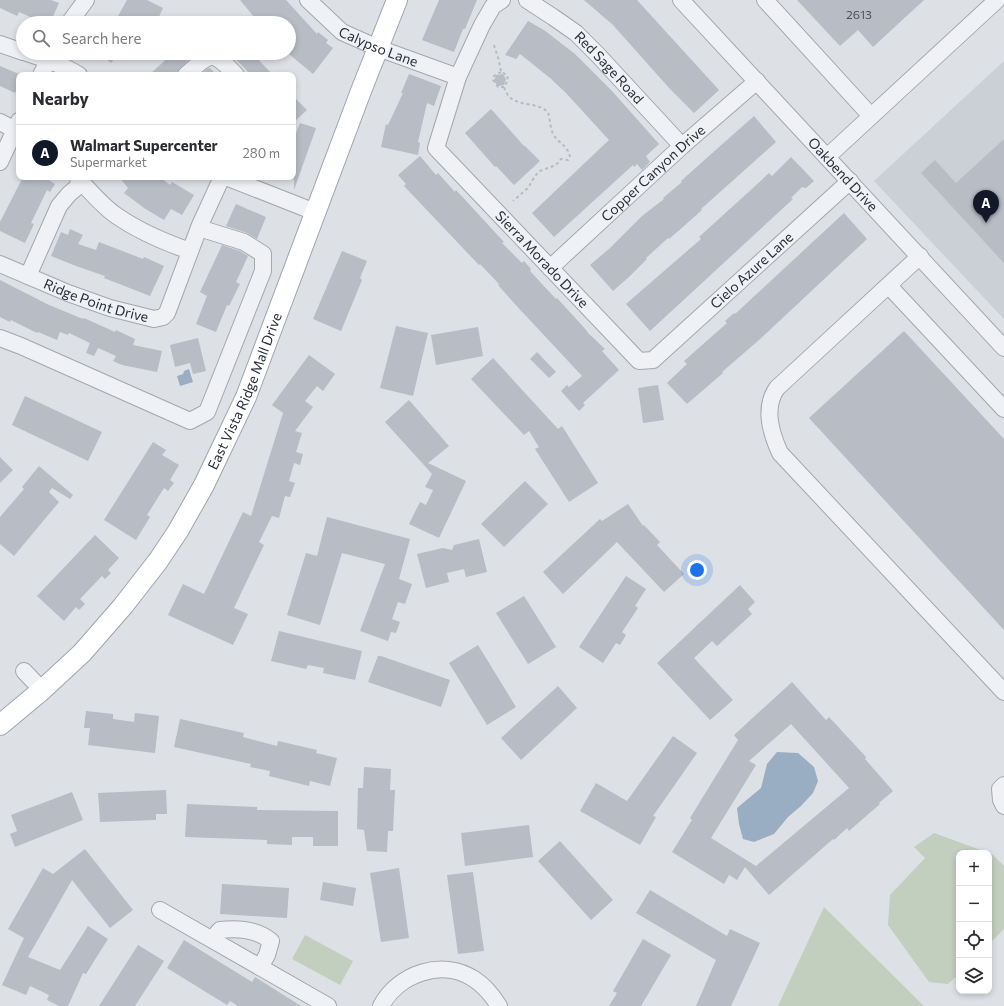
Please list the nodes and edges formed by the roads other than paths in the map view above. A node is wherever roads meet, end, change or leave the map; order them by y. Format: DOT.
graph roads {
  1 [pos="86,0"];
  2 [pos="308,0"];
  3 [pos="397,0"];
  4 [pos="502,0"];
  5 [pos="527,0"];
  6 [pos="681,0"];
  7 [pos="765,0"];
  8 [pos="997,0"];
  9 [pos="74,16"];
  10 [pos="0,44"];
  11 [pos="378,48"];
  12 [pos="16,50"];
  13 [pos="48,60"];
  14 [pos="56,60"];
  15 [pos="203,60"];
  16 [pos="222,60"];
  17 [pos="42,72"];
  18 [pos="74,72"];
  19 [pos="189,72"];
  20 [pos="233,72"];
  21 [pos="458,77"];
  22 [pos="757,81"];
  23 [pos="871,116"];
  24 [pos="0,122"];
  25 [pos="16,127"];
  26 [pos="16,132"];
  27 [pos="682,146"];
  28 [pos="828,157"];
  29 [pos="0,162"];
  30 [pos="80,180"];
  31 [pos="221,180"];
  32 [pos="240,180"];
  33 [pos="850,181"];
  34 [pos="316,212"];
  35 [pos="199,228"];
  36 [pos="190,251"];
  37 [pos="920,256"];
  38 [pos="0,264"];
  39 [pos="550,268"];
  40 [pos="28,276"];
  41 [pos="889,286"];
  42 [pos="0,338"];
  43 [pos="1004,348"];
  44 [pos="653,360"];
  45 [pos="1004,409"];
  46 [pos="24,670"];
  47 [pos="42,690"];
  48 [pos="1004,692"];
  49 [pos="0,725"];
  50 [pos="1004,785"];
  51 [pos="1004,806"];
  52 [pos="160,910"];
  53 [pos="212,939"];
  54 [pos="260,967"];
  55 [pos="328,1006"];
  56 [pos="381,1006"];
  57 [pos="499,1006"];
  1 -- 9 [label="street"];
  2 -- 11 [label="street, Calypso Lane"];
  3 -- 11 [label="main road, East Vista Ridge Mall Drive"];
  4 -- 21 [label="street"];
  5 -- 27 [label="street, Red Sage Road"];
  6 -- 22 [label="street, Oakbend Drive"];
  7 -- 23 [label="street"];
  8 -- 23 [label="street"];
  10 -- 12 [label="street"];
  11 -- 21 [label="street, Calypso Lane"];
  11 -- 34 [label="main road, East Vista Ridge Mall Drive"];
  13 -- 17 [label="street"];
  14 -- 18 [label="street"];
  15 -- 19 [label="street"];
  16 -- 20 [label="street"];
  21 -- 39 [label="street, Sierra Morado Drive"];
  22 -- 27 [label="street, Copper Canyon Drive"];
  22 -- 28 [label="street, Oakbend Drive"];
  23 -- 28 [label="street"];
  24 -- 25 [label="street"];
  26 -- 29 [label="street"];
  27 -- 39 [label="street, Copper Canyon Drive"];
  28 -- 33 [label="street, Oakbend Drive"];
  30 -- 36 [label="street"];
  30 -- 40 [label="street"];
  31 -- 35 [label="street, Ridge Point Drive"];
  32 -- 34 [label="street"];
  33 -- 37 [label="street, Oakbend Drive"];
  33 -- 44 [label="street, Cielo Azure Lane"];
  34 -- 47 [label="main road, East Vista Ridge Mall Drive"];
  35 -- 36 [label="street, Ridge Point Drive"];
  35 -- 42 [label="street"];
  36 -- 40 [label="street, Ridge Point Drive"];
  37 -- 41 [label="street"];
  37 -- 43 [label="street, Oakbend Drive"];
  38 -- 40 [label="street, Ridge Point Drive"];
  39 -- 44 [label="street, Sierra Morado Drive"];
  41 -- 45 [label="street"];
  41 -- 48 [label="street"];
  46 -- 47 [label="street"];
  47 -- 49 [label="main road, East Vista Ridge Mall Drive"];
  50 -- 51 [label="street"];
  52 -- 53 [label="street"];
  53 -- 54 [label="street"];
  53 -- 54 [label="street"];
  54 -- 55 [label="street"];
  56 -- 57 [label="street"];
}
